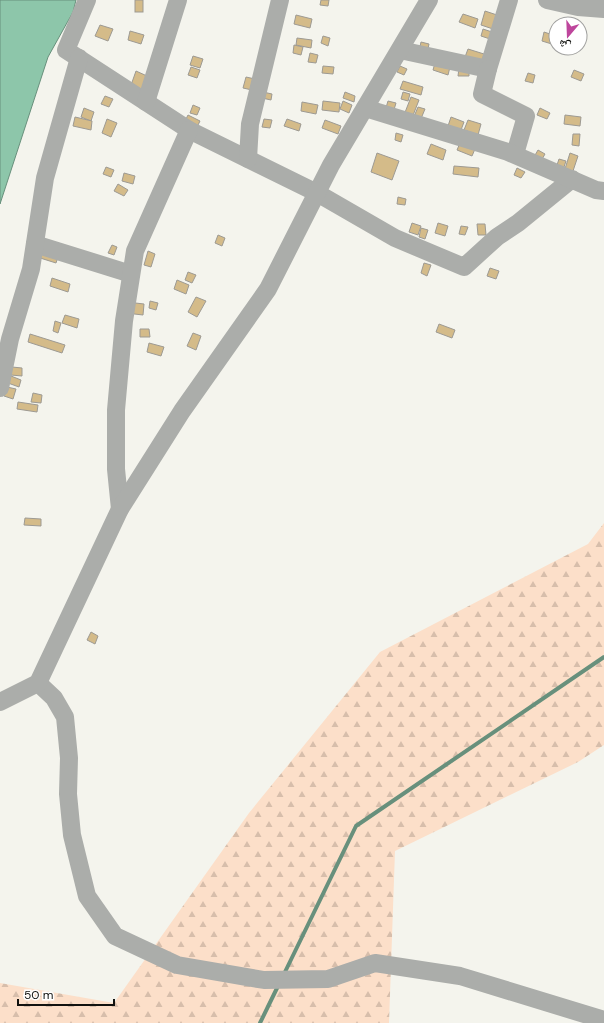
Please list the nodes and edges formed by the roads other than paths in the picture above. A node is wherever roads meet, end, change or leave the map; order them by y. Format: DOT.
graph roads {
  1 [pos="87,0"];
  2 [pos="178,0"];
  3 [pos="280,0"];
  4 [pos="429,0"];
  5 [pos="509,0"];
  6 [pos="547,0"];
  7 [pos="604,9"];
  8 [pos="400,50"];
  9 [pos="79,58"];
  10 [pos="488,69"];
  11 [pos="146,102"];
  12 [pos="365,108"];
  13 [pos="189,130"];
  14 [pos="515,154"];
  15 [pos="248,159"];
  16 [pos="572,179"];
  17 [pos="604,191"];
  18 [pos="317,193"];
  19 [pos="34,244"];
  20 [pos="131,274"];
  21 [pos="0,388"];
  22 [pos="120,509"];
  23 [pos="38,683"];
  24 [pos="0,702"];
  25 [pos="604,1020"];
  1 -- 9 [label="street"];
  2 -- 11 [label="street"];
  3 -- 15 [label="street"];
  4 -- 8 [label="street"];
  5 -- 10 [label="street"];
  6 -- 7 [label="street"];
  8 -- 10 [label="street"];
  8 -- 12 [label="street"];
  9 -- 11 [label="street"];
  9 -- 19 [label="street"];
  10 -- 14 [label="street"];
  11 -- 13 [label="street"];
  12 -- 14 [label="street"];
  12 -- 18 [label="street"];
  13 -- 15 [label="street"];
  13 -- 20 [label="street"];
  14 -- 16 [label="street"];
  15 -- 18 [label="street"];
  16 -- 17 [label="street"];
  16 -- 18 [label="street"];
  18 -- 22 [label="street"];
  19 -- 20 [label="street"];
  19 -- 21 [label="street"];
  20 -- 22 [label="street"];
  22 -- 23 [label="street"];
  23 -- 24 [label="street"];
  23 -- 25 [label="street"];
}
